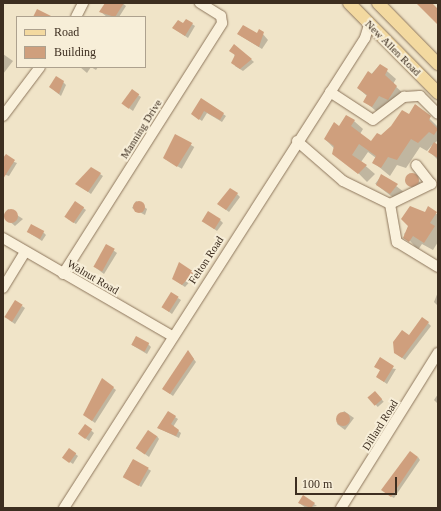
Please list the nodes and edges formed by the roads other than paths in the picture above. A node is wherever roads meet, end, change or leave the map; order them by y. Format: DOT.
graph roads {
  1 [pos="84,3"];
  2 [pos="200,3"];
  3 [pos="349,3"];
  4 [pos="378,3"];
  5 [pos="77,16"];
  6 [pos="369,25"];
  7 [pos="438,64"];
  8 [pos="39,68"];
  9 [pos="330,92"];
  10 [pos="438,93"];
  11 [pos="438,114"];
  12 [pos="3,116"];
  13 [pos="297,141"];
  14 [pos="416,165"];
  15 [pos="390,204"];
  16 [pos="3,238"];
  17 [pos="25,252"];
  18 [pos="438,267"];
  19 [pos="63,274"];
  20 [pos="3,288"];
  21 [pos="172,336"];
  22 [pos="438,354"];
  23 [pos="64,508"];
  24 [pos="341,508"];
  1 -- 5 [label="street"];
  2 -- 19 [label="street, Manning Drive"];
  3 -- 6 [label="main road, New Allen Road"];
  4 -- 7 [label="main road, New Allen Road"];
  6 -- 9 [label="street, Felton Road"];
  6 -- 10 [label="main road, New Allen Road"];
  8 -- 12 [label="street"];
  9 -- 11 [label="street"];
  9 -- 13 [label="street, Felton Road"];
  13 -- 15 [label="street"];
  13 -- 21 [label="street, Felton Road"];
  14 -- 15 [label="street"];
  15 -- 18 [label="street"];
  16 -- 17 [label="street, Walnut Road"];
  17 -- 19 [label="street, Walnut Road"];
  17 -- 20 [label="street"];
  19 -- 21 [label="street, Walnut Road"];
  21 -- 23 [label="street, Felton Road"];
  22 -- 24 [label="street, Dillard Road"];
}
